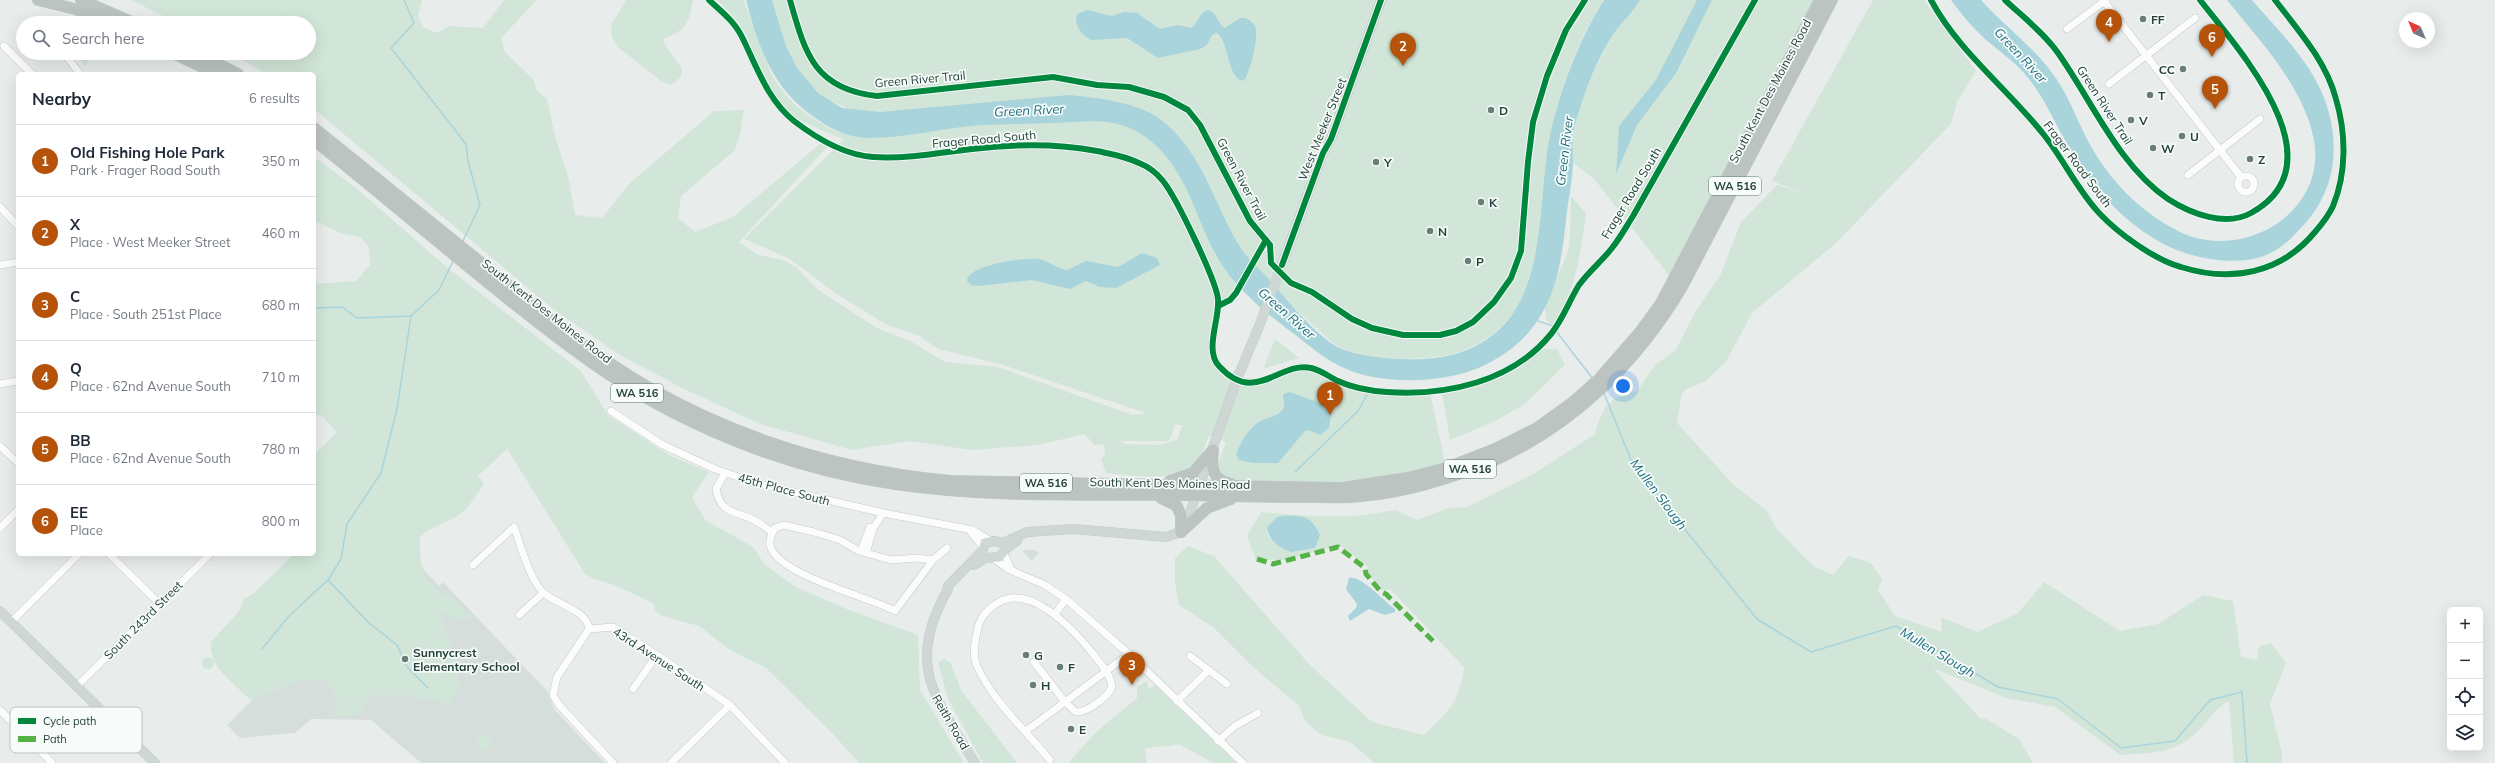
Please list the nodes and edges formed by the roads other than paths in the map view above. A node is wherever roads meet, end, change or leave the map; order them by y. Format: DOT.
graph roads {
  1 [pos="38,0"];
  2 [pos="81,0"];
  3 [pos="709,0"];
  4 [pos="1381,0"];
  5 [pos="1755,0"];
  6 [pos="1820,0"];
  7 [pos="1832,0"];
  8 [pos="1932,0"];
  9 [pos="2104,0"];
  10 [pos="2275,0"];
  11 [pos="92,16"];
  12 [pos="118,16"];
  13 [pos="2195,18"];
  14 [pos="2067,29"];
  15 [pos="1369,33"];
  16 [pos="4,46"];
  17 [pos="2146,56"];
  18 [pos="16,58"];
  19 [pos="18,60"];
  20 [pos="69,60"];
  21 [pos="188,60"];
  22 [pos="211,60"];
  23 [pos="30,72"];
  24 [pos="78,72"];
  25 [pos="213,72"];
  26 [pos="234,72"];
  27 [pos="2109,84"];
  28 [pos="2260,119"];
  29 [pos="316,130"];
  30 [pos="316,142"];
  31 [pos="2219,150"];
  32 [pos="1323,153"];
  33 [pos="2188,174"];
  34 [pos="2241,177"];
  35 [pos="0,207"];
  36 [pos="16,224"];
  37 [pos="16,262"];
  38 [pos="0,265"];
  39 [pos="1624,360"];
  40 [pos="1237,379"];
  41 [pos="16,381"];
  42 [pos="0,384"];
  43 [pos="1574,407"];
  44 [pos="611,411"];
  45 [pos="0,446"];
  46 [pos="1213,450"];
  47 [pos="16,461"];
  48 [pos="725,473"];
  49 [pos="1237,486"];
  50 [pos="1152,490"];
  51 [pos="1198,491"];
  52 [pos="1235,497"];
  53 [pos="16,512"];
  54 [pos="881,512"];
  55 [pos="0,528"];
  56 [pos="970,531"];
  57 [pos="772,532"];
  58 [pos="1032,532"];
  59 [pos="1181,532"];
  60 [pos="995,542"];
  61 [pos="948,548"];
  62 [pos="863,552"];
  63 [pos="1004,552"];
  64 [pos="987,553"];
  65 [pos="77,556"];
  66 [pos="111,556"];
  67 [pos="208,556"];
  68 [pos="933,560"];
  69 [pos="473,565"];
  70 [pos="1011,570"];
  71 [pos="543,593"];
  72 [pos="1066,599"];
  73 [pos="160,604"];
  74 [pos="0,611"];
  75 [pos="519,614"];
  76 [pos="1055,614"];
  77 [pos="11,622"];
  78 [pos="589,629"];
  79 [pos="1129,654"];
  80 [pos="657,655"];
  81 [pos="1190,656"];
  82 [pos="1034,662"];
  83 [pos="1209,670"];
  84 [pos="1106,671"];
  85 [pos="1227,684"];
  86 [pos="77,686"];
  87 [pos="633,689"];
  88 [pos="1177,701"];
  89 [pos="1065,702"];
  90 [pos="730,705"];
  91 [pos="98,707"];
  92 [pos="0,710"];
  93 [pos="1258,713"];
  94 [pos="10,720"];
  95 [pos="1026,731"];
  96 [pos="1218,741"];
  97 [pos="142,750"];
  98 [pos="42,753"];
  99 [pos="1050,760"];
  100 [pos="1241,762"];
  101 [pos="52,763"];
  102 [pos="155,763"];
  103 [pos="613,763"];
  104 [pos="671,763"];
  105 [pos="785,763"];
  106 [pos="975,763"];
  1 -- 11 [label="highway"];
  2 -- 12 [label="highway"];
  3 -- 40 [label="street, Frager Road South"];
  4 -- 15 [label="main road, West Meeker Street"];
  5 -- 40 [label="street, Frager Road South"];
  6 -- 39 [label="highway, South Kent Des Moines Road / WA 516"];
  7 -- 39 [label="highway, South Kent Des Moines Road / WA 516"];
  8 -- 10 [label="street, Frager Road South"];
  9 -- 14 [label="street"];
  9 -- 17 [label="street"];
  13 -- 17 [label="street"];
  15 -- 32 [label="main road, West Meeker Street"];
  15 -- 32 [label="main road, West Meeker Street"];
  16 -- 18 [label="street"];
  17 -- 27 [label="street"];
  17 -- 31 [label="street"];
  19 -- 23 [label="street"];
  20 -- 24 [label="street"];
  21 -- 25 [label="highway"];
  22 -- 26 [label="highway"];
  28 -- 31 [label="street"];
  29 -- 50 [label="highway, South Kent Des Moines Road / WA 516"];
  30 -- 50 [label="highway, South Kent Des Moines Road / WA 516"];
  31 -- 33 [label="street"];
  31 -- 34 [label="street"];
  32 -- 40 [label="main road, West Meeker Street"];
  35 -- 36 [label="street"];
  37 -- 38 [label="street"];
  39 -- 43 [label="highway, South Kent Des Moines Road / WA 516"];
  40 -- 46 [label="main road, West Meeker Street"];
  41 -- 42 [label="street"];
  43 -- 49 [label="highway, South Kent Des Moines Road / WA 516"];
  43 -- 52 [label="highway, South Kent Des Moines Road / WA 516"];
  44 -- 48 [label="street, 45th Place South"];
  45 -- 47 [label="street"];
  46 -- 49 [label="highway"];
  46 -- 50 [label="highway"];
  46 -- 51 [label="main road, West Meeker Street"];
  48 -- 54 [label="street, 45th Place South"];
  48 -- 57 [label="street"];
  49 -- 51 [label="highway, South Kent Des Moines Road / WA 516"];
  50 -- 51 [label="highway, South Kent Des Moines Road / WA 516"];
  50 -- 59 [label="highway"];
  51 -- 52 [label="highway, South Kent Des Moines Road / WA 516"];
  51 -- 59 [label="main road"];
  52 -- 59 [label="highway"];
  53 -- 55 [label="street"];
  54 -- 56 [label="street, 45th Place South"];
  54 -- 62 [label="street"];
  56 -- 60 [label="street, 45th Place South"];
  56 -- 64 [label="street"];
  57 -- 62 [label="street"];
  57 -- 68 [label="street"];
  58 -- 59 [label="main road, Reith Road"];
  58 -- 60 [label="main road, Reith Road"];
  58 -- 63 [label="main road, Reith Road"];
  60 -- 63 [label="main road"];
  60 -- 64 [label="main road, Reith Road"];
  61 -- 68 [label="street"];
  62 -- 68 [label="street"];
  63 -- 64 [label="main road, Reith Road"];
  63 -- 70 [label="street"];
  64 -- 70 [label="street"];
  64 -- 106 [label="main road, Reith Road"];
  65 -- 77 [label="street"];
  66 -- 73 [label="street"];
  67 -- 73 [label="street, South 243rd Street"];
  69 -- 71 [label="street"];
  70 -- 72 [label="street"];
  71 -- 75 [label="street"];
  71 -- 78 [label="street"];
  72 -- 76 [label="street"];
  72 -- 79 [label="street"];
  73 -- 86 [label="street, South 243rd Street"];
  74 -- 77 [label="main road"];
  76 -- 84 [label="street"];
  76 -- 95 [label="street"];
  77 -- 86 [label="main road"];
  78 -- 80 [label="street, 43rd Avenue South"];
  78 -- 103 [label="street"];
  79 -- 84 [label="street"];
  79 -- 88 [label="street"];
  80 -- 87 [label="street"];
  80 -- 90 [label="street, 43rd Avenue South"];
  81 -- 83 [label="street"];
  82 -- 89 [label="street"];
  83 -- 85 [label="street"];
  83 -- 88 [label="street"];
  84 -- 89 [label="street"];
  84 -- 89 [label="street"];
  86 -- 91 [label="main road"];
  88 -- 96 [label="street"];
  89 -- 95 [label="street"];
  90 -- 104 [label="street"];
  90 -- 105 [label="street, 43rd Avenue South"];
  92 -- 94 [label="street"];
  93 -- 96 [label="street"];
  95 -- 99 [label="street"];
  96 -- 100 [label="street"];
  97 -- 102 [label="main road"];
  98 -- 101 [label="street"];
}
